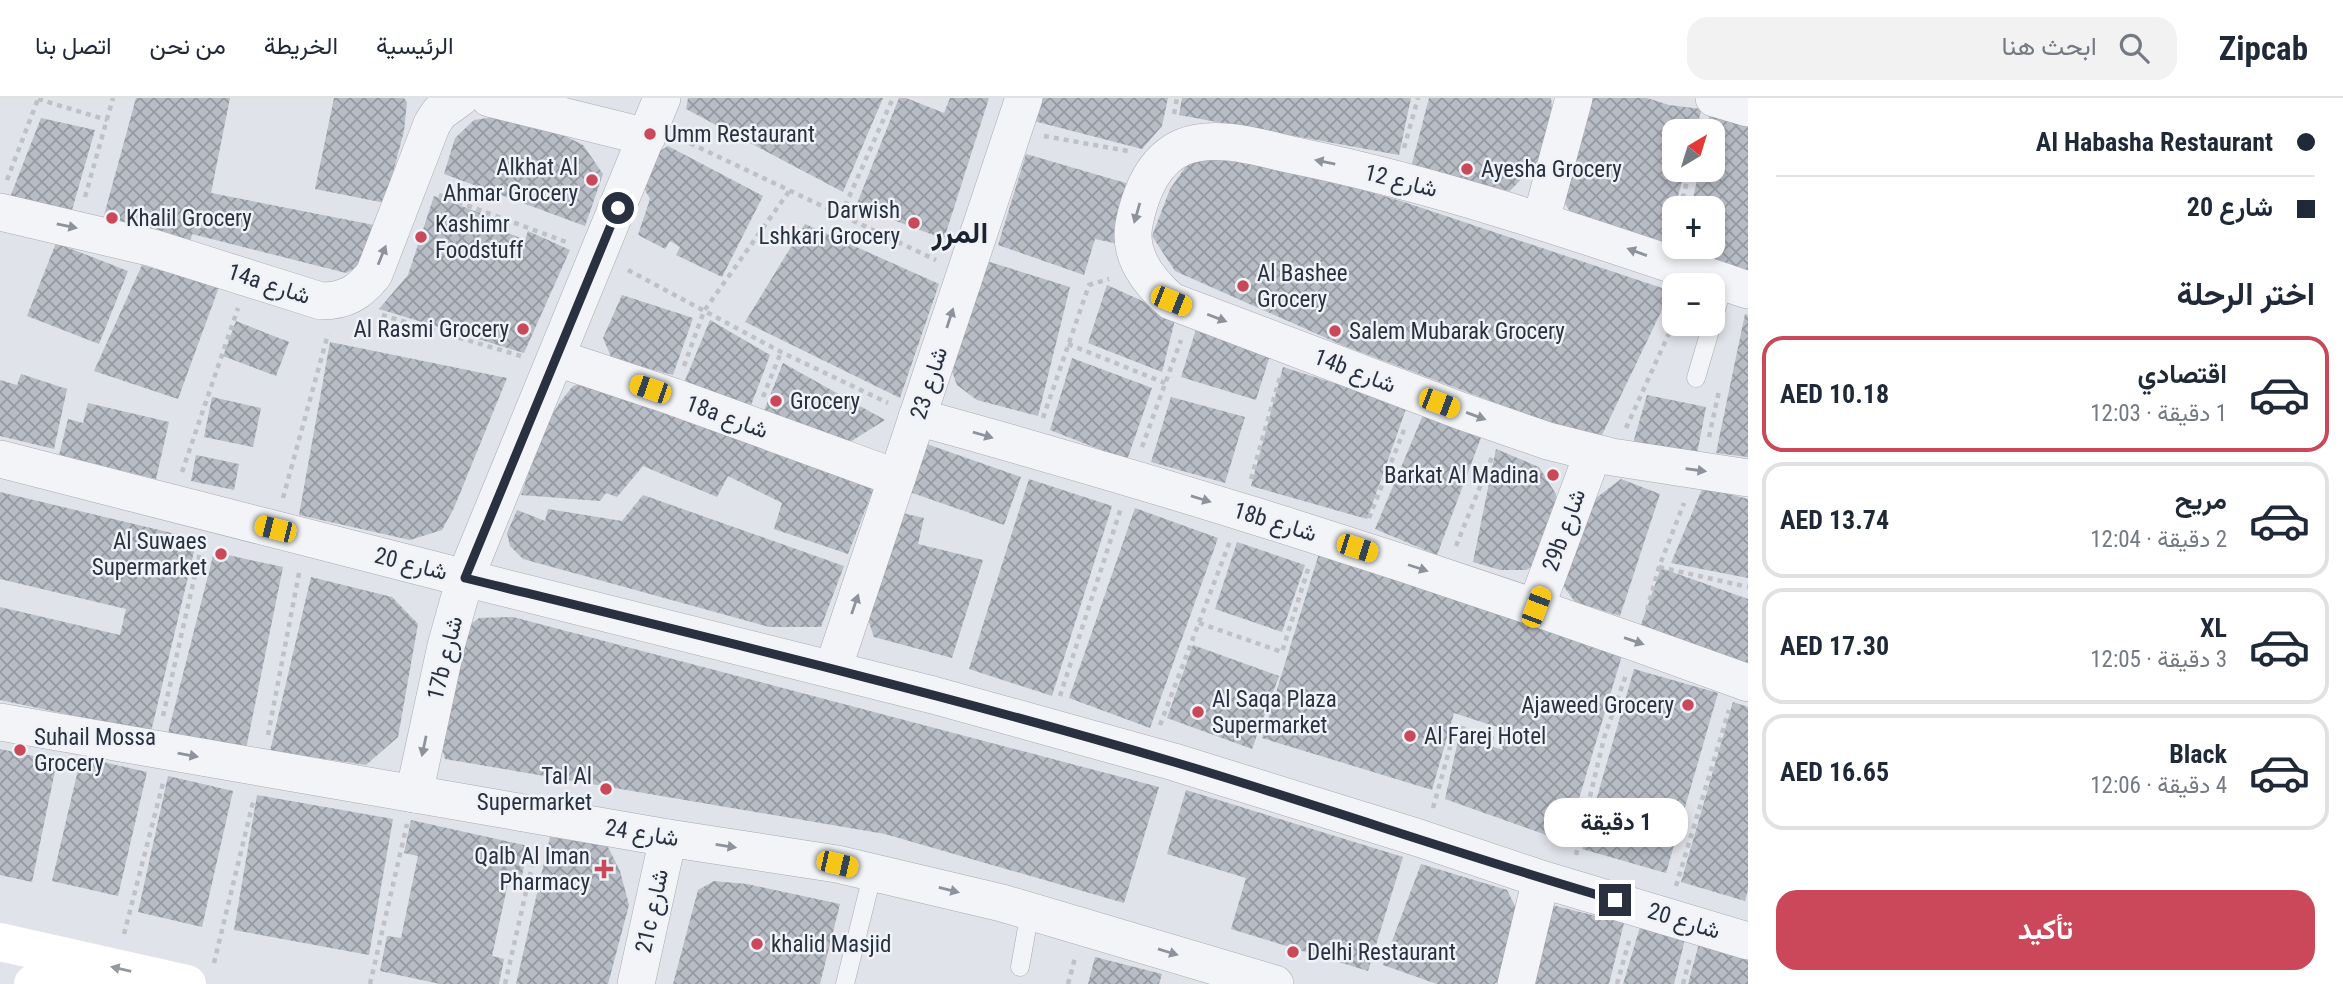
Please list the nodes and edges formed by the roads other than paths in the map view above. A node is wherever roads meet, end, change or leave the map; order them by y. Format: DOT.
graph roads {
  1 [pos="460,98"];
  2 [pos="489,98"];
  3 [pos="1574,98"];
  4 [pos="1714,98"];
  5 [pos="1748,108"];
  6 [pos="429,111"];
  7 [pos="1019,114"];
  8 [pos="653,120"];
  9 [pos="2,198"];
  10 [pos="1541,220"];
  11 [pos="1142,269"];
  12 [pos="1736,286"];
  13 [pos="1725,303"];
  14 [pos="1709,336"];
  15 [pos="557,358"];
  16 [pos="1696,378"];
  17 [pos="917,417"];
  18 [pos="1603,455"];
  19 [pos="0,459"];
  20 [pos="897,478"];
  21 [pos="1748,478"];
  22 [pos="465,578"];
  23 [pos="1536,607"];
  24 [pos="833,668"];
  25 [pos="1743,681"];
  26 [pos="0,722"];
  27 [pos="414,794"];
  28 [pos="668,838"];
  29 [pos="873,872"];
  30 [pos="1541,879"];
  31 [pos="1030,911"];
  32 [pos="1748,941"];
  33 [pos="0,942"];
  34 [pos="1020,968"];
  35 [pos="99,976"];
  36 [pos="200,977"];
  37 [pos="33,984"];
  38 [pos="636,984"];
  39 [pos="845,984"];
  40 [pos="1275,984"];
  41 [pos="1516,984"];
  1 -- 6 [label="street, 14a شارع"];
  2 -- 8 [label="street"];
  3 -- 10 [label="street"];
  4 -- 5 [label="street"];
  9 -- 6 [label="street, 14a شارع, one-way"];
  17 -- 7 [label="street, شارع 23, one-way"];
  8 -- 15 [label="street, 17b شارع"];
  10 -- 11 [label="street, شارع 12, one-way"];
  12 -- 10 [label="street, شارع 12, one-way"];
  11 -- 18 [label="street, 14b شارع, one-way"];
  12 -- 13 [label="lane"];
  14 -- 16 [label="lane"];
  15 -- 20 [label="street, 18a شارع"];
  15 -- 22 [label="street, 17b شارع"];
  17 -- 20 [label="street, شارع 23"];
  17 -- 23 [label="street, 18b شارع, one-way"];
  18 -- 21 [label="street, 14b شارع, one-way"];
  18 -- 23 [label="street, 29b شارع"];
  19 -- 22 [label="street, شارع 20"];
  24 -- 20 [label="street, شارع 23, one-way"];
  22 -- 24 [label="street, شارع 20"];
  22 -- 27 [label="street, 17b شارع, one-way"];
  23 -- 25 [label="street, 18b شارع, one-way"];
  24 -- 30 [label="street, شارع 20"];
  26 -- 27 [label="street, شارع 24, one-way"];
  27 -- 28 [label="street, شارع 24"];
  28 -- 29 [label="street, شارع 24, one-way"];
  28 -- 38 [label="street, 21c شارع"];
  29 -- 31 [label="street, شارع 24, one-way"];
  29 -- 39 [label="lane"];
  30 -- 32 [label="street, شارع 20"];
  30 -- 41 [label="street"];
  31 -- 34 [label="lane"];
  31 -- 40 [label="street, شارع 24, one-way"];
  33 -- 35 [label="main road"];
  36 -- 35 [label="main road, one-way"];
  35 -- 37 [label="main road"];
}
